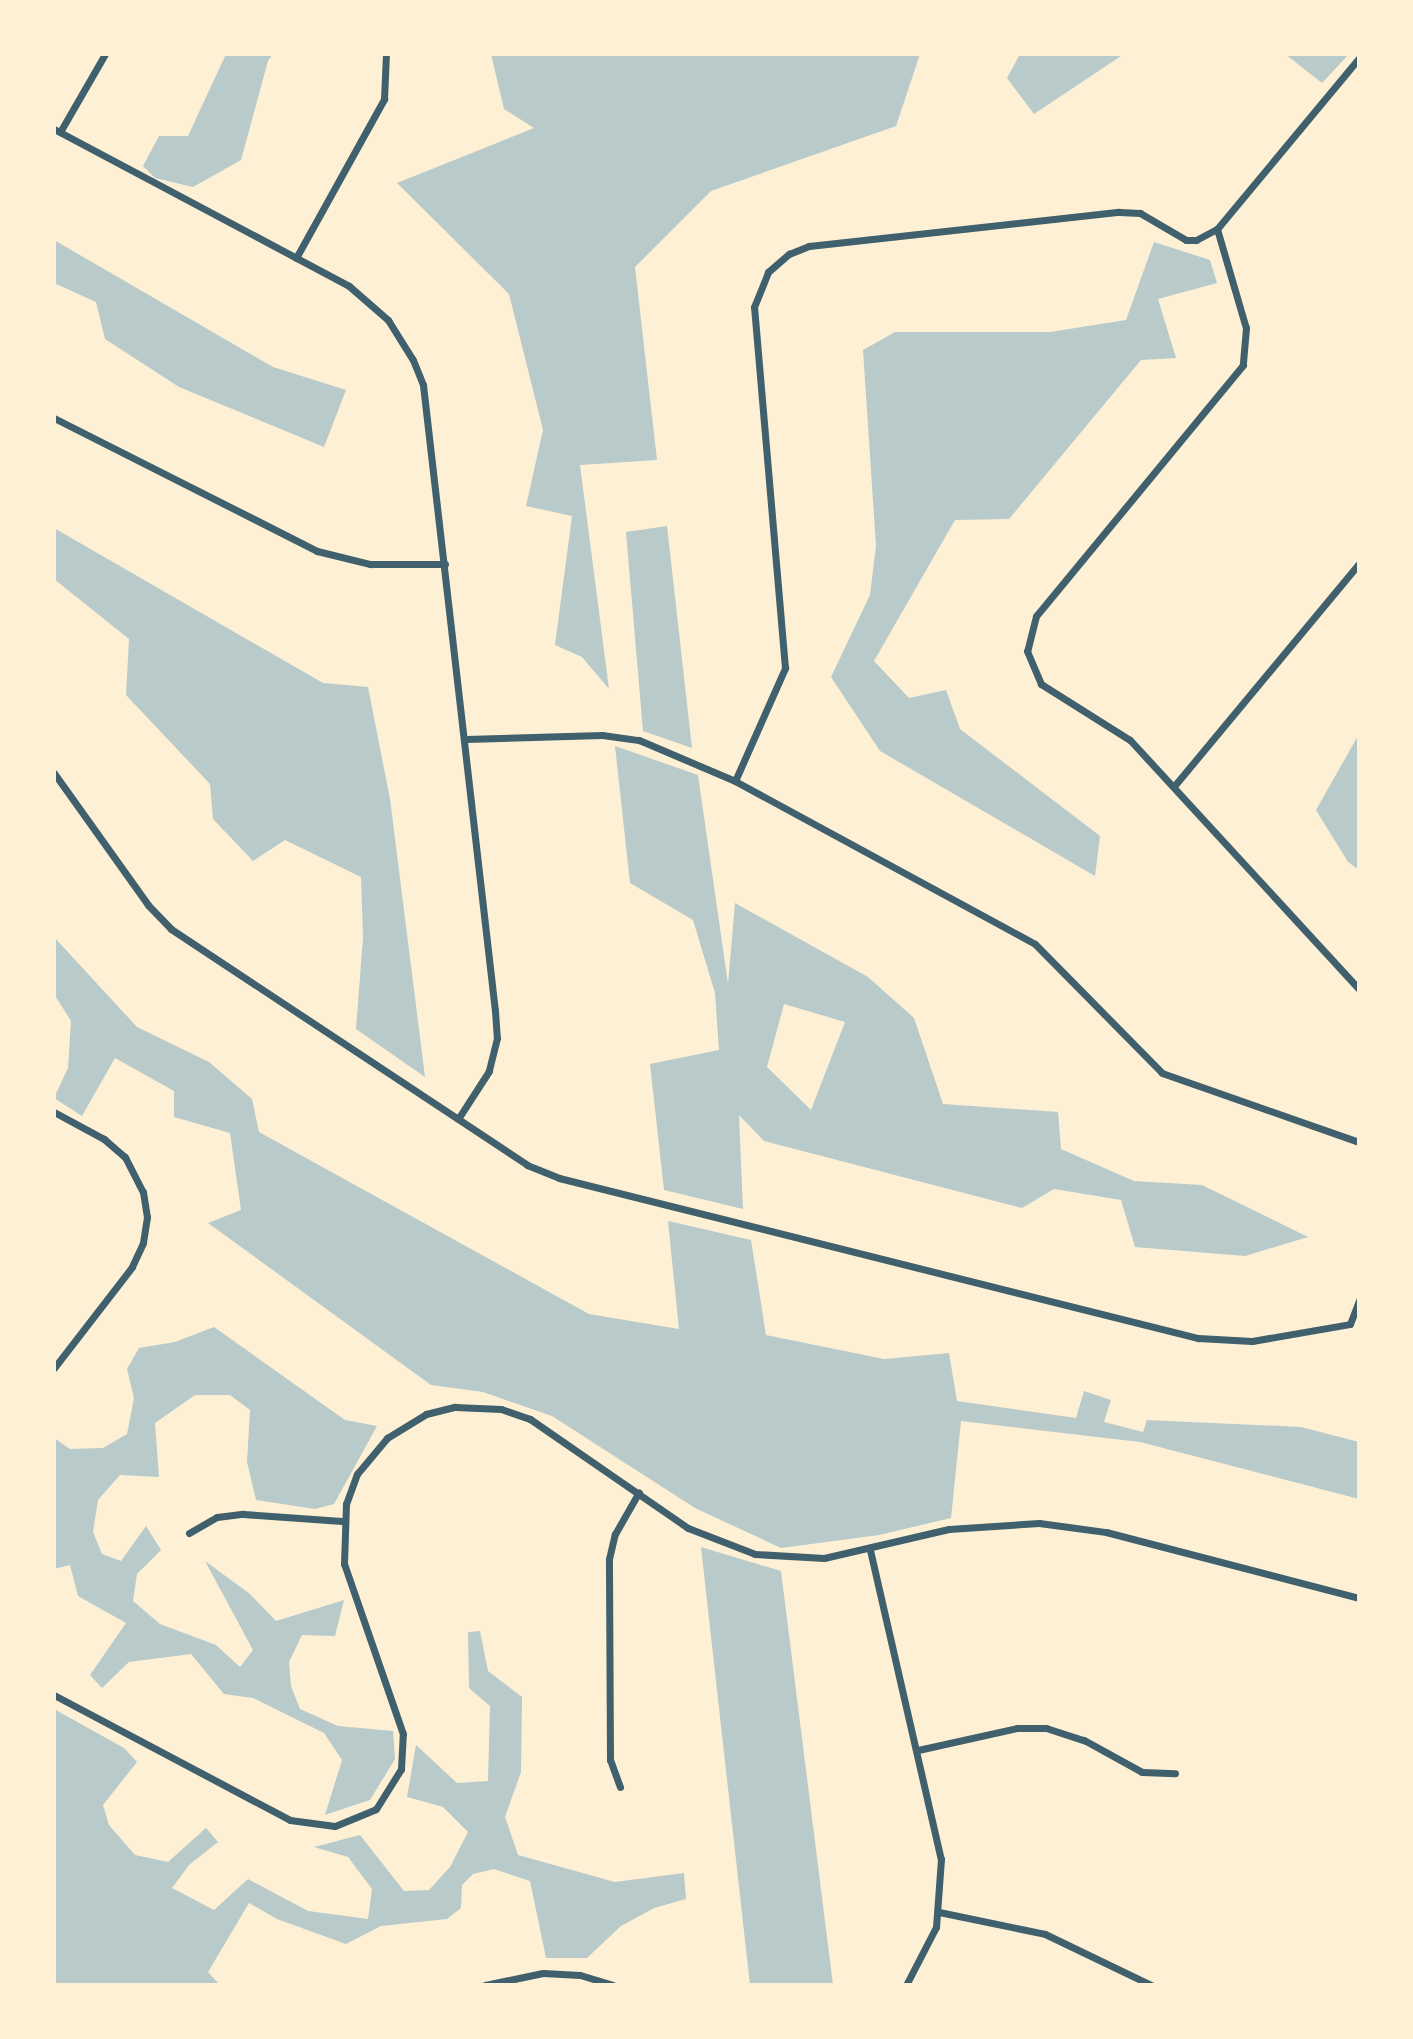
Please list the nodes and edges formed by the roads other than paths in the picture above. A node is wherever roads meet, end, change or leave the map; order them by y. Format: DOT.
graph roads {
  1 [pos="105,54"];
  2 [pos="386,54"];
  3 [pos="1359,58"];
  4 [pos="57,131"];
  5 [pos="1217,229"];
  6 [pos="296,258"];
  7 [pos="54,418"];
  8 [pos="1359,563"];
  9 [pos="444,564"];
  10 [pos="466,739"];
  11 [pos="54,773"];
  12 [pos="736,781"];
  13 [pos="1175,785"];
  14 [pos="1359,989"];
  15 [pos="54,1112"];
  16 [pos="458,1119"];
  17 [pos="1359,1142"];
  18 [pos="1359,1300"];
  19 [pos="54,1367"];
  20 [pos="639,1492"];
  21 [pos="342,1521"];
  22 [pos="189,1533"];
  23 [pos="870,1550"];
  24 [pos="1359,1598"];
  25 [pos="54,1695"];
  26 [pos="918,1750"];
  27 [pos="1175,1773"];
  28 [pos="620,1787"];
  29 [pos="939,1912"];
  30 [pos="485,1985"];
  31 [pos="613,1985"];
  32 [pos="906,1985"];
  33 [pos="1152,1985"];
  1 -- 4 [label="street"];
  2 -- 6 [label="street"];
  3 -- 5 [label="street"];
  4 -- 6 [label="street"];
  5 -- 12 [label="street"];
  5 -- 13 [label="street"];
  6 -- 9 [label="street"];
  7 -- 9 [label="street"];
  8 -- 13 [label="street"];
  9 -- 10 [label="street"];
  10 -- 12 [label="street"];
  10 -- 16 [label="street"];
  11 -- 16 [label="street"];
  12 -- 17 [label="street"];
  13 -- 14 [label="street"];
  15 -- 19 [label="street"];
  16 -- 18 [label="street"];
  20 -- 21 [label="street"];
  20 -- 23 [label="street"];
  20 -- 28 [label="street"];
  21 -- 22 [label="street"];
  21 -- 25 [label="street"];
  23 -- 24 [label="street"];
  23 -- 26 [label="street"];
  26 -- 27 [label="street"];
  26 -- 29 [label="street"];
  29 -- 32 [label="street"];
  29 -- 33 [label="street"];
  30 -- 31 [label="street"];
}
